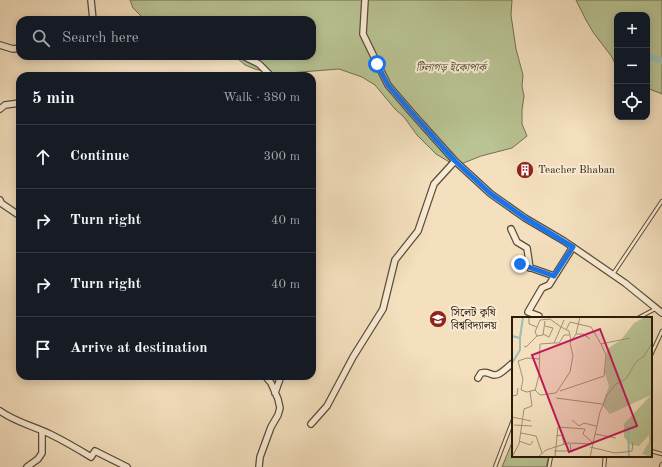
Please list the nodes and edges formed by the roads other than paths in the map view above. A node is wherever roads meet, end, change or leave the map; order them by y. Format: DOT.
graph roads {
  1 [pos="91,0"];
  2 [pos="365,0"];
  3 [pos="93,16"];
  4 [pos="0,44"];
  5 [pos="16,49"];
  6 [pos="251,60"];
  7 [pos="267,72"];
  8 [pos="16,104"];
  9 [pos="0,109"];
  10 [pos="455,161"];
  11 [pos="0,202"];
  12 [pos="662,202"];
  13 [pos="16,213"];
  14 [pos="511,229"];
  15 [pos="573,247"];
  16 [pos="520,264"];
  17 [pos="530,268"];
  18 [pos="613,274"];
  19 [pos="554,276"];
  20 [pos="656,308"];
  21 [pos="662,313"];
  22 [pos="539,317"];
  23 [pos="640,317"];
  24 [pos="662,331"];
  25 [pos="652,352"];
  26 [pos="512,364"];
  27 [pos="478,378"];
  28 [pos="268,380"];
  29 [pos="280,380"];
  30 [pos="275,393"];
  31 [pos="0,411"];
  32 [pos="512,423"];
  33 [pos="311,424"];
  34 [pos="42,431"];
  35 [pos="652,450"];
  36 [pos="662,454"];
  37 [pos="551,457"];
  38 [pos="605,457"];
  39 [pos="27,467"];
  40 [pos="127,467"];
  41 [pos="259,467"];
  42 [pos="495,467"];
  43 [pos="549,467"];
  44 [pos="604,467"];
  1 -- 3 [label="street"];
  2 -- 10 [label="street"];
  4 -- 5 [label="street"];
  6 -- 7 [label="street"];
  8 -- 9 [label="street"];
  10 -- 15 [label="street"];
  10 -- 33 [label="street"];
  11 -- 13 [label="street"];
  12 -- 18 [label="lane"];
  14 -- 17 [label="street"];
  15 -- 18 [label="street"];
  15 -- 19 [label="street"];
  16 -- 17 [label="street"];
  17 -- 19 [label="street"];
  18 -- 20 [label="street"];
  19 -- 22 [label="street"];
  20 -- 21 [label="street"];
  20 -- 23 [label="lane"];
  24 -- 25 [label="lane"];
  26 -- 27 [label="street"];
  28 -- 30 [label="street"];
  29 -- 30 [label="street"];
  30 -- 41 [label="street"];
  31 -- 34 [label="street"];
  32 -- 42 [label="lane"];
  34 -- 39 [label="street"];
  34 -- 40 [label="street"];
  35 -- 36 [label="lane"];
  37 -- 43 [label="lane"];
  38 -- 44 [label="lane"];
}
